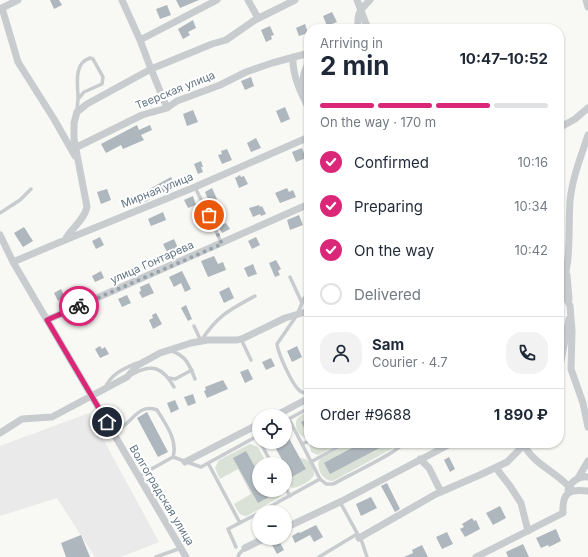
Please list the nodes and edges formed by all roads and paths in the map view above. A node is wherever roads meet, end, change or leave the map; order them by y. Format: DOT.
graph roads {
  1 [pos="18,0"];
  2 [pos="122,0"];
  3 [pos="217,0"];
  4 [pos="248,0"];
  5 [pos="295,0"];
  6 [pos="357,0"];
  7 [pos="370,0"];
  8 [pos="586,0"];
  9 [pos="588,7"];
  10 [pos="361,9"];
  11 [pos="258,18"];
  12 [pos="358,24"];
  13 [pos="366,24"];
  14 [pos="140,40"];
  15 [pos="304,54"];
  16 [pos="293,57"];
  17 [pos="151,69"];
  18 [pos="304,73"];
  19 [pos="302,94"];
  20 [pos="304,98"];
  21 [pos="78,99"];
  22 [pos="167,108"];
  23 [pos="588,108"];
  24 [pos="77,112"];
  25 [pos="564,125"];
  26 [pos="588,135"];
  27 [pos="304,139"];
  28 [pos="75,148"];
  29 [pos="77,159"];
  30 [pos="195,187"];
  31 [pos="31,189"];
  32 [pos="304,206"];
  33 [pos="0,213"];
  34 [pos="0,235"];
  35 [pos="65,240"];
  36 [pos="222,244"];
  37 [pos="568,257"];
  38 [pos="13,262"];
  39 [pos="564,273"];
  40 [pos="290,277"];
  41 [pos="254,296"];
  42 [pos="564,296"];
  43 [pos="304,298"];
  44 [pos="302,303"];
  45 [pos="570,306"];
  46 [pos="304,313"];
  47 [pos="297,315"];
  48 [pos="47,320"];
  49 [pos="194,326"];
  50 [pos="564,337"];
  51 [pos="241,338"];
  52 [pos="201,341"];
  53 [pos="168,350"];
  54 [pos="564,358"];
  55 [pos="148,359"];
  56 [pos="251,360"];
  57 [pos="571,369"];
  58 [pos="192,370"];
  59 [pos="127,376"];
  60 [pos="168,377"];
  61 [pos="195,379"];
  62 [pos="174,387"];
  63 [pos="104,389"];
  64 [pos="304,392"];
  65 [pos="92,396"];
  66 [pos="304,401"];
  67 [pos="288,409"];
  68 [pos="304,411"];
  69 [pos="292,417"];
  70 [pos="588,427"];
  71 [pos="252,428"];
  72 [pos="292,428"];
  73 [pos="0,433"];
  74 [pos="113,433"];
  75 [pos="252,441"];
  76 [pos="302,444"];
  77 [pos="337,448"];
  78 [pos="397,448"];
  79 [pos="442,448"];
  80 [pos="520,448"];
  81 [pos="525,448"];
  82 [pos="173,457"];
  83 [pos="420,459"];
  84 [pos="588,461"];
  85 [pos="185,462"];
  86 [pos="311,462"];
  87 [pos="208,463"];
  88 [pos="496,468"];
  89 [pos="138,477"];
  90 [pos="588,477"];
  91 [pos="578,478"];
  92 [pos="320,479"];
  93 [pos="570,490"];
  94 [pos="588,491"];
  95 [pos="441,492"];
  96 [pos="292,495"];
  97 [pos="288,497"];
  98 [pos="340,502"];
  99 [pos="273,505"];
  100 [pos="252,516"];
  101 [pos="240,522"];
  102 [pos="292,525"];
  103 [pos="528,531"];
  104 [pos="358,536"];
  105 [pos="252,545"];
  106 [pos="236,547"];
  107 [pos="181,548"];
  108 [pos="245,548"];
  109 [pos="156,557"];
  110 [pos="186,557"];
  111 [pos="238,557"];
  112 [pos="319,557"];
  113 [pos="367,557"];
  114 [pos="476,557"];
  1 -- 29 [label="street"];
  2 -- 14 [label="street"];
  3 -- 14 [label="street"];
  4 -- 11 [label="street"];
  5 -- 11 [label="street"];
  6 -- 10 [label="street"];
  7 -- 10 [label="street"];
  8 -- 9 [label="street"];
  10 -- 12 [label="street"];
  10 -- 13 [label="street"];
  11 -- 17 [label="street"];
  14 -- 17 [label="street"];
  15 -- 16 [label="street, Тверская улица"];
  16 -- 19 [label="street"];
  16 -- 22 [label="street, Тверская улица"];
  17 -- 22 [label="street"];
  17 -- 24 [label="street"];
  18 -- 19 [label="street"];
  19 -- 20 [label="street"];
  21 -- 21 [label="lane"];
  21 -- 24 [label="lane"];
  22 -- 28 [label="street, Тверская улица"];
  23 -- 25 [label="street"];
  24 -- 28 [label="street"];
  26 -- 37 [label="street"];
  27 -- 30 [label="street, Мирная улица"];
  28 -- 29 [label="street"];
  29 -- 35 [label="street"];
  30 -- 35 [label="street, Мирная улица"];
  30 -- 36 [label="lane"];
  31 -- 33 [label="lane"];
  32 -- 36 [label="street, улица Гонтарева"];
  34 -- 38 [label="street, Волгоградская улица"];
  35 -- 38 [label="street, Мирная улица"];
  36 -- 48 [label="street, улица Гонтарева"];
  37 -- 39 [label="street"];
  37 -- 45 [label="street"];
  38 -- 48 [label="street, Волгоградская улица"];
  40 -- 44 [label="lane"];
  41 -- 52 [label="lane"];
  42 -- 45 [label="street"];
  43 -- 44 [label="lane"];
  44 -- 47 [label="lane"];
  45 -- 50 [label="street"];
  45 -- 57 [label="street"];
  46 -- 47 [label="street"];
  47 -- 51 [label="street"];
  47 -- 64 [label="lane"];
  48 -- 65 [label="street, Волгоградская улица"];
  49 -- 52 [label="lane"];
  51 -- 52 [label="street"];
  51 -- 56 [label="lane"];
  52 -- 53 [label="street"];
  53 -- 55 [label="street"];
  53 -- 58 [label="lane"];
  54 -- 57 [label="street"];
  55 -- 59 [label="street"];
  55 -- 63 [label="lane"];
  57 -- 70 [label="street"];
  58 -- 60 [label="lane"];
  58 -- 61 [label="lane"];
  59 -- 60 [label="lane"];
  59 -- 63 [label="street"];
  60 -- 62 [label="lane"];
  63 -- 65 [label="street"];
  65 -- 73 [label="street"];
  65 -- 74 [label="street, Волгоградская улица"];
  66 -- 67 [label="street"];
  68 -- 69 [label="lane"];
  71 -- 85 [label="street"];
  72 -- 76 [label="lane"];
  74 -- 82 [label="lane"];
  74 -- 89 [label="street, Волгоградская улица"];
  75 -- 87 [label="lane"];
  76 -- 86 [label="lane"];
  77 -- 86 [label="lane"];
  78 -- 92 [label="lane"];
  79 -- 83 [label="street"];
  80 -- 88 [label="street"];
  81 -- 93 [label="street"];
  82 -- 85 [label="lane"];
  82 -- 89 [label="lane"];
  83 -- 95 [label="street"];
  83 -- 98 [label="street"];
  84 -- 91 [label="street"];
  85 -- 87 [label="lane"];
  86 -- 92 [label="lane"];
  87 -- 101 [label="lane"];
  88 -- 95 [label="street"];
  88 -- 103 [label="street"];
  89 -- 107 [label="street, Волгоградская улица"];
  90 -- 91 [label="street"];
  91 -- 93 [label="street"];
  92 -- 96 [label="lane"];
  93 -- 94 [label="street"];
  93 -- 103 [label="street"];
  95 -- 104 [label="street"];
  97 -- 99 [label="lane"];
  98 -- 102 [label="street"];
  98 -- 104 [label="lane"];
  100 -- 101 [label="lane"];
  101 -- 106 [label="lane"];
  103 -- 114 [label="street"];
  104 -- 112 [label="lane"];
  104 -- 113 [label="lane"];
  105 -- 108 [label="street"];
  107 -- 109 [label="lane"];
  107 -- 110 [label="street, Волгоградская улица"];
  108 -- 111 [label="lane"];
}
